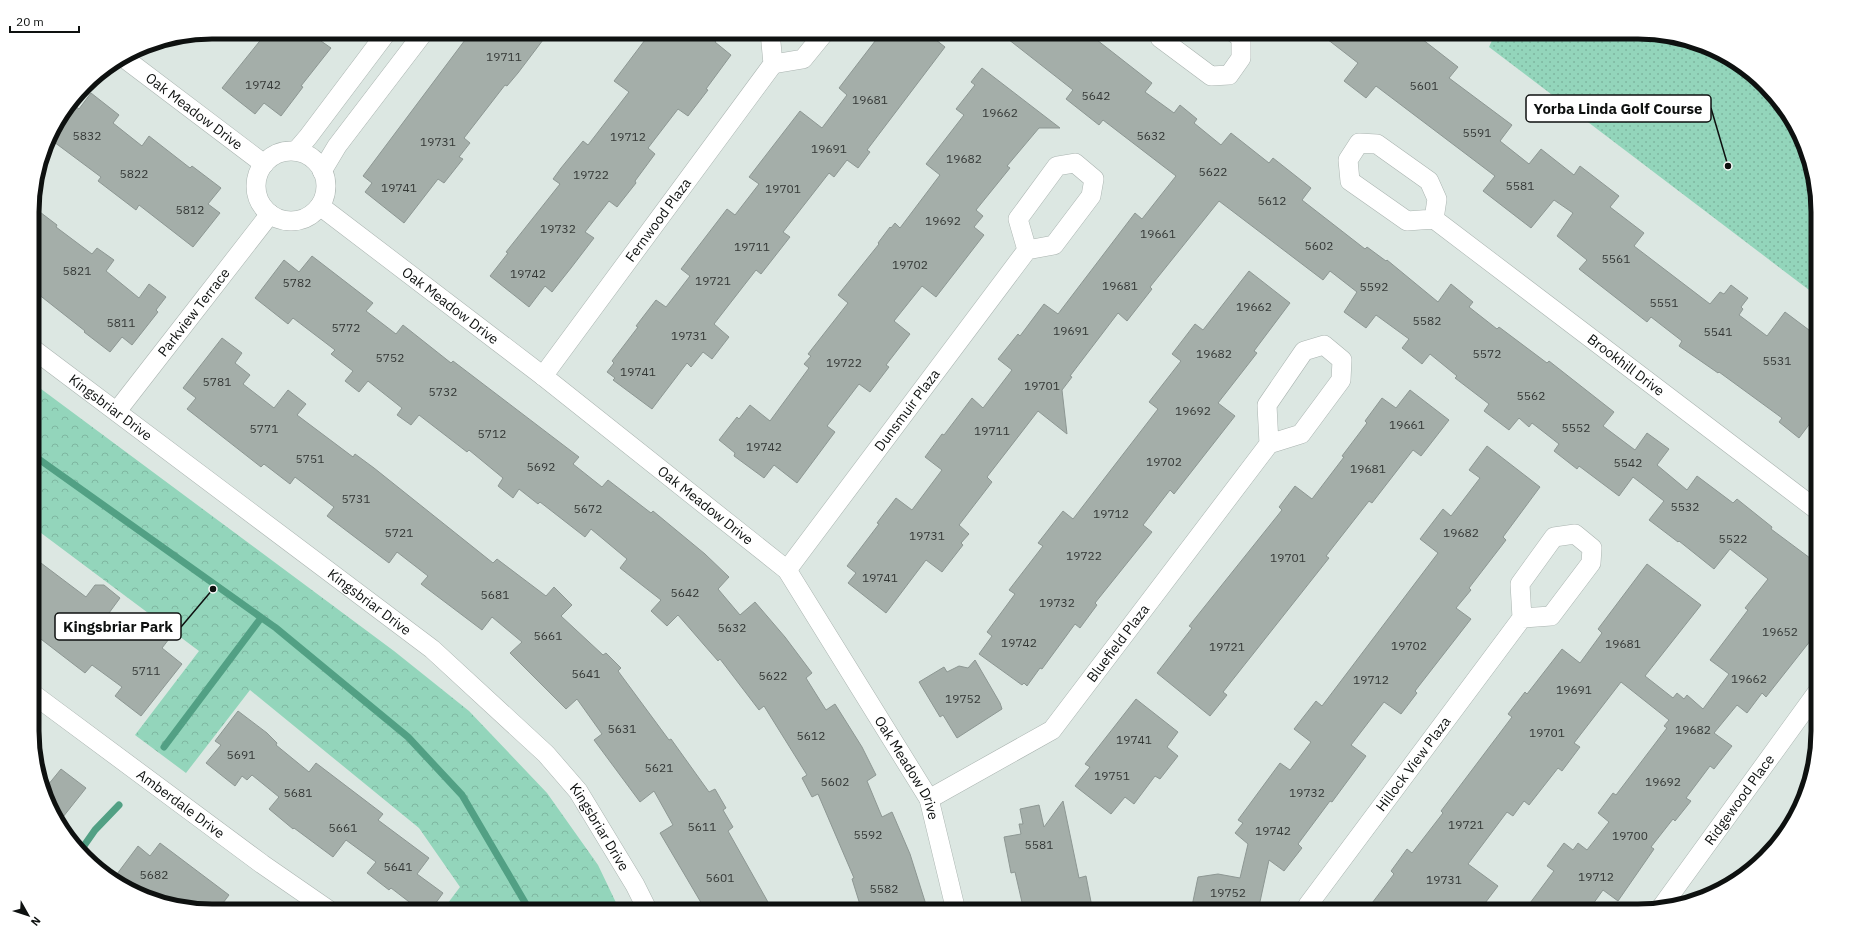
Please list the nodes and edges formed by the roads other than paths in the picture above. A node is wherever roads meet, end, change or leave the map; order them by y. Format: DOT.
graph roads {
  1 [pos="382,39"];
  2 [pos="417,39"];
  3 [pos="771,39"];
  4 [pos="819,39"];
  5 [pos="1161,39"];
  6 [pos="1241,39"];
  7 [pos="128,61"];
  8 [pos="773,64"];
  9 [pos="296,151"];
  10 [pos="264,164"];
  11 [pos="322,171"];
  12 [pos="320,206"];
  13 [pos="270,214"];
  14 [pos="1434,219"];
  15 [pos="1027,250"];
  16 [pos="39,353"];
  17 [pos="543,376"];
  18 [pos="117,411"];
  19 [pos="1269,444"];
  20 [pos="1811,505"];
  21 [pos="787,570"];
  22 [pos="1522,618"];
  23 [pos="39,698"];
  24 [pos="1811,701"];
  25 [pos="929,799"];
  26 [pos="1665,902"];
  27 [pos="320,904"];
  28 [pos="644,904"];
  29 [pos="954,904"];
  30 [pos="1309,904"];
  1 -- 9 [label="street"];
  2 -- 11 [label="street"];
  3 -- 8 [label="street"];
  4 -- 8 [label="street"];
  5 -- 6 [label="street"];
  7 -- 10 [label="street, Oak Meadow Drive"];
  8 -- 17 [label="street, Fernwood Plaza"];
  9 -- 10 [label="street"];
  9 -- 11 [label="street"];
  10 -- 13 [label="street"];
  11 -- 12 [label="street"];
  12 -- 13 [label="street"];
  12 -- 17 [label="street, Oak Meadow Drive"];
  13 -- 18 [label="street, Parkview Terrace"];
  14 -- 14 [label="street"];
  14 -- 20 [label="street, Brookhill Drive"];
  15 -- 15 [label="street"];
  15 -- 21 [label="street, Dunsmuir Plaza"];
  16 -- 18 [label="street, Kingsbriar Drive"];
  17 -- 21 [label="street, Oak Meadow Drive"];
  18 -- 28 [label="street, Kingsbriar Drive"];
  19 -- 19 [label="street"];
  19 -- 25 [label="street, Bluefield Plaza"];
  21 -- 25 [label="street, Oak Meadow Drive"];
  22 -- 22 [label="street"];
  22 -- 30 [label="street, Hillock View Plaza"];
  23 -- 27 [label="street, Amberdale Drive"];
  24 -- 26 [label="street, Ridgewood Place"];
  25 -- 29 [label="street, Oak Meadow Drive"];
}
